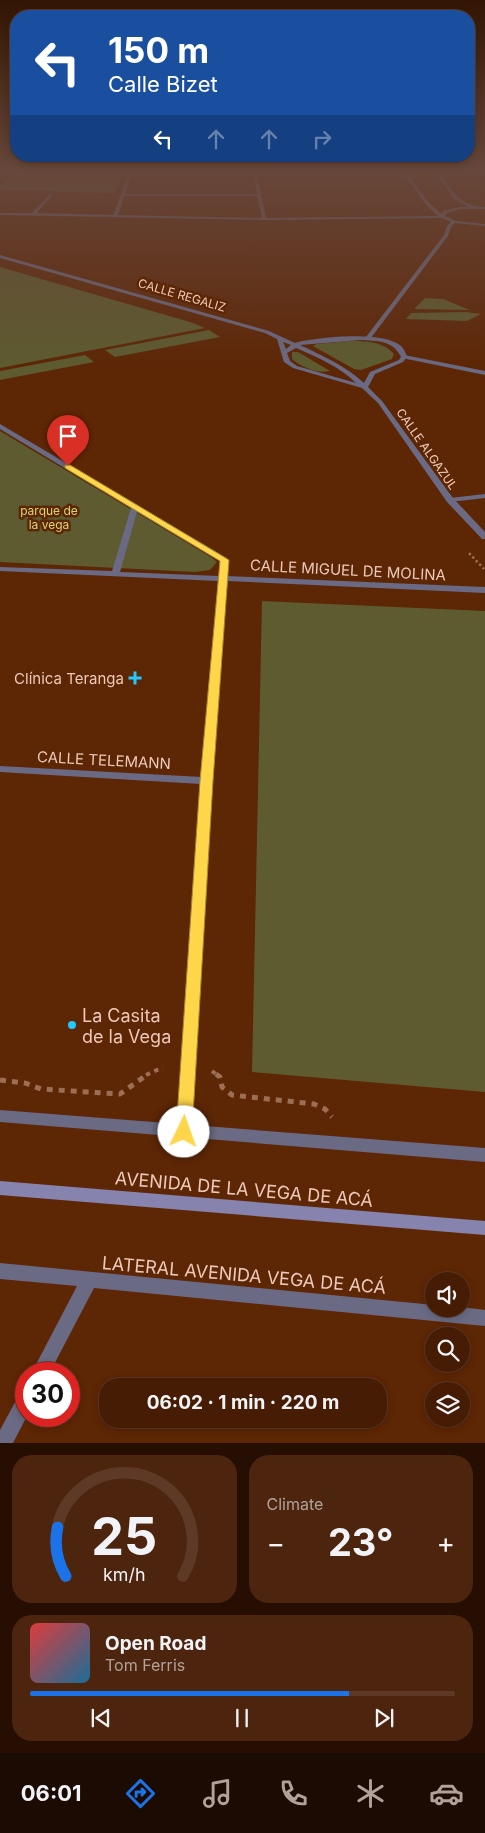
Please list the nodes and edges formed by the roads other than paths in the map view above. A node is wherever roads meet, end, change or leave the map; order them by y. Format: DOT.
graph roads {
  1 [pos="445,236"];
  2 [pos="0,256"];
  3 [pos="279,337"];
  4 [pos="368,338"];
  5 [pos="317,342"];
  6 [pos="297,344"];
  7 [pos="284,353"];
  8 [pos="404,357"];
  9 [pos="378,369"];
  10 [pos="485,373"];
  11 [pos="352,374"];
  12 [pos="327,376"];
  13 [pos="365,388"];
  14 [pos="0,426"];
  15 [pos="485,496"];
  16 [pos="450,500"];
  17 [pos="135,507"];
  18 [pos="485,537"];
  19 [pos="0,569"];
  20 [pos="115,574"];
  21 [pos="222,578"];
  22 [pos="485,590"];
  23 [pos="0,768"];
  24 [pos="206,781"];
  25 [pos="0,1116"];
  26 [pos="184,1132"];
  27 [pos="485,1155"];
  28 [pos="0,1188"];
  29 [pos="485,1228"];
  30 [pos="0,1272"];
  31 [pos="89,1281"];
  32 [pos="485,1318"];
  33 [pos="46,1362"];
  34 [pos="15,1420"];
  35 [pos="3,1443"];
  1 -- 4 [label="street"];
  2 -- 3 [label="street, CALLE REGALIZ"];
  3 -- 5 [label="street"];
  3 -- 6 [label="street, CALLE REGALIZ"];
  3 -- 7 [label="street"];
  4 -- 5 [label="street"];
  4 -- 8 [label="street"];
  5 -- 6 [label="street"];
  6 -- 7 [label="street"];
  6 -- 11 [label="street, CALLE REGALIZ"];
  7 -- 12 [label="street"];
  8 -- 9 [label="street"];
  8 -- 10 [label="street"];
  9 -- 11 [label="street"];
  9 -- 13 [label="street"];
  11 -- 12 [label="street"];
  11 -- 13 [label="street, CALLE ALGAZUL"];
  12 -- 13 [label="street"];
  13 -- 16 [label="street, CALLE ALGAZUL"];
  14 -- 17 [label="street"];
  15 -- 16 [label="street"];
  16 -- 18 [label="street, CALLE ALGAZUL"];
  17 -- 20 [label="street"];
  17 -- 21 [label="street"];
  19 -- 20 [label="street, CALLE MIGUEL DE MOLINA"];
  20 -- 21 [label="street, CALLE MIGUEL DE MOLINA"];
  21 -- 22 [label="street, CALLE MIGUEL DE MOLINA"];
  21 -- 24 [label="street"];
  23 -- 24 [label="street, CALLE TELEMANN"];
  24 -- 26 [label="street"];
  25 -- 26 [label="street"];
  26 -- 27 [label="street"];
  28 -- 29 [label="main road, AVENIDA DE LA VEGA DE ACÁ"];
  30 -- 31 [label="street, LATERAL AVENIDA VEGA DE ACÁ"];
  31 -- 32 [label="street, LATERAL AVENIDA VEGA DE ACÁ"];
  31 -- 33 [label="street"];
  34 -- 35 [label="street"];
}
